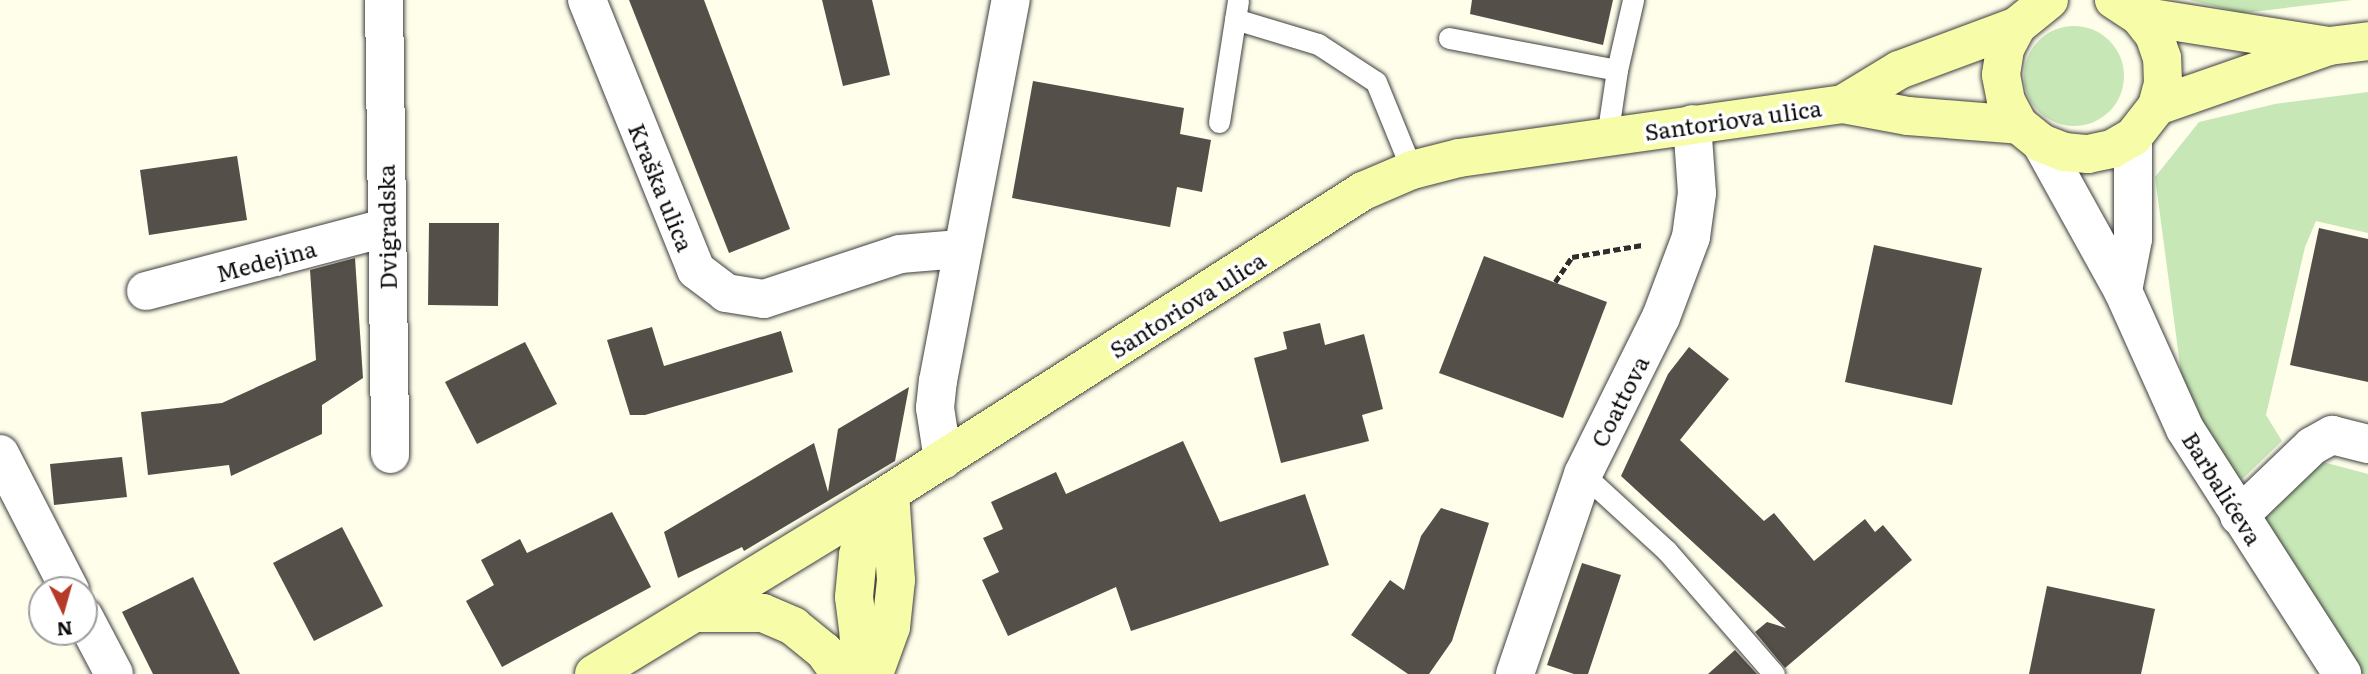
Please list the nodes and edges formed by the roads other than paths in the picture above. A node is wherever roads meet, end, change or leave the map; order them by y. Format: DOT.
graph roads {
  1 [pos="384,0"];
  2 [pos="587,0"];
  3 [pos="1011,0"];
  4 [pos="1633,0"];
  5 [pos="2127,8"];
  6 [pos="1236,9"];
  7 [pos="2031,10"];
  8 [pos="1449,38"];
  9 [pos="2368,41"];
  10 [pos="2329,46"];
  11 [pos="1617,70"];
  12 [pos="1843,104"];
  13 [pos="2157,106"];
  14 [pos="1219,122"];
  15 [pos="1692,124"];
  16 [pos="2030,134"];
  17 [pos="1607,136"];
  18 [pos="2133,137"];
  19 [pos="1412,170"];
  20 [pos="385,228"];
  21 [pos="960,249"];
  22 [pos="2123,290"];
  23 [pos="146,292"];
  24 [pos="2368,444"];
  25 [pos="0,454"];
  26 [pos="390,454"];
  27 [pos="943,460"];
  28 [pos="1583,474"];
  29 [pos="881,499"];
  30 [pos="2239,516"];
  31 [pos="63,576"];
  32 [pos="697,614"];
  33 [pos="98,644"];
  34 [pos="114,674"];
  35 [pos="594,674"];
  36 [pos="840,674"];
  37 [pos="872,674"];
  38 [pos="1516,674"];
  39 [pos="1774,674"];
  40 [pos="2342,674"];
  1 -- 20 [label="street, Dvigradska"];
  2 -- 21 [label="street, Kraška ulica"];
  3 -- 21 [label="street"];
  4 -- 11 [label="lane"];
  5 -- 10 [label="main road"];
  5 -- 13 [label="main road"];
  6 -- 14 [label="lane"];
  6 -- 19 [label="lane"];
  7 -- 12 [label="main road, Santoriova ulica"];
  7 -- 16 [label="main road"];
  8 -- 11 [label="lane"];
  9 -- 10 [label="main road"];
  10 -- 13 [label="main road"];
  11 -- 17 [label="lane"];
  12 -- 15 [label="main road, Santoriova ulica"];
  12 -- 16 [label="main road, Santoriova ulica"];
  13 -- 18 [label="main road"];
  15 -- 17 [label="main road, Santoriova ulica"];
  15 -- 28 [label="street, Coattova"];
  16 -- 18 [label="main road, Santoriova ulica"];
  16 -- 22 [label="street, Barbalićeva"];
  17 -- 19 [label="main road, Santoriova ulica"];
  18 -- 22 [label="street"];
  19 -- 27 [label="main road, Santoriova ulica"];
  20 -- 23 [label="street, Medejina"];
  20 -- 26 [label="street, Dvigradska"];
  21 -- 27 [label="street"];
  22 -- 30 [label="street, Barbalićeva"];
  24 -- 30 [label="street"];
  25 -- 31 [label="street"];
  27 -- 29 [label="main road, Santoriova ulica"];
  28 -- 38 [label="street, Coattova"];
  28 -- 39 [label="lane"];
  29 -- 32 [label="main road, Santoriova ulica"];
  29 -- 37 [label="main road"];
  30 -- 40 [label="street, Barbalićeva"];
  32 -- 35 [label="main road, Santoriova ulica"];
  32 -- 36 [label="main road"];
  33 -- 34 [label="street"];
}
